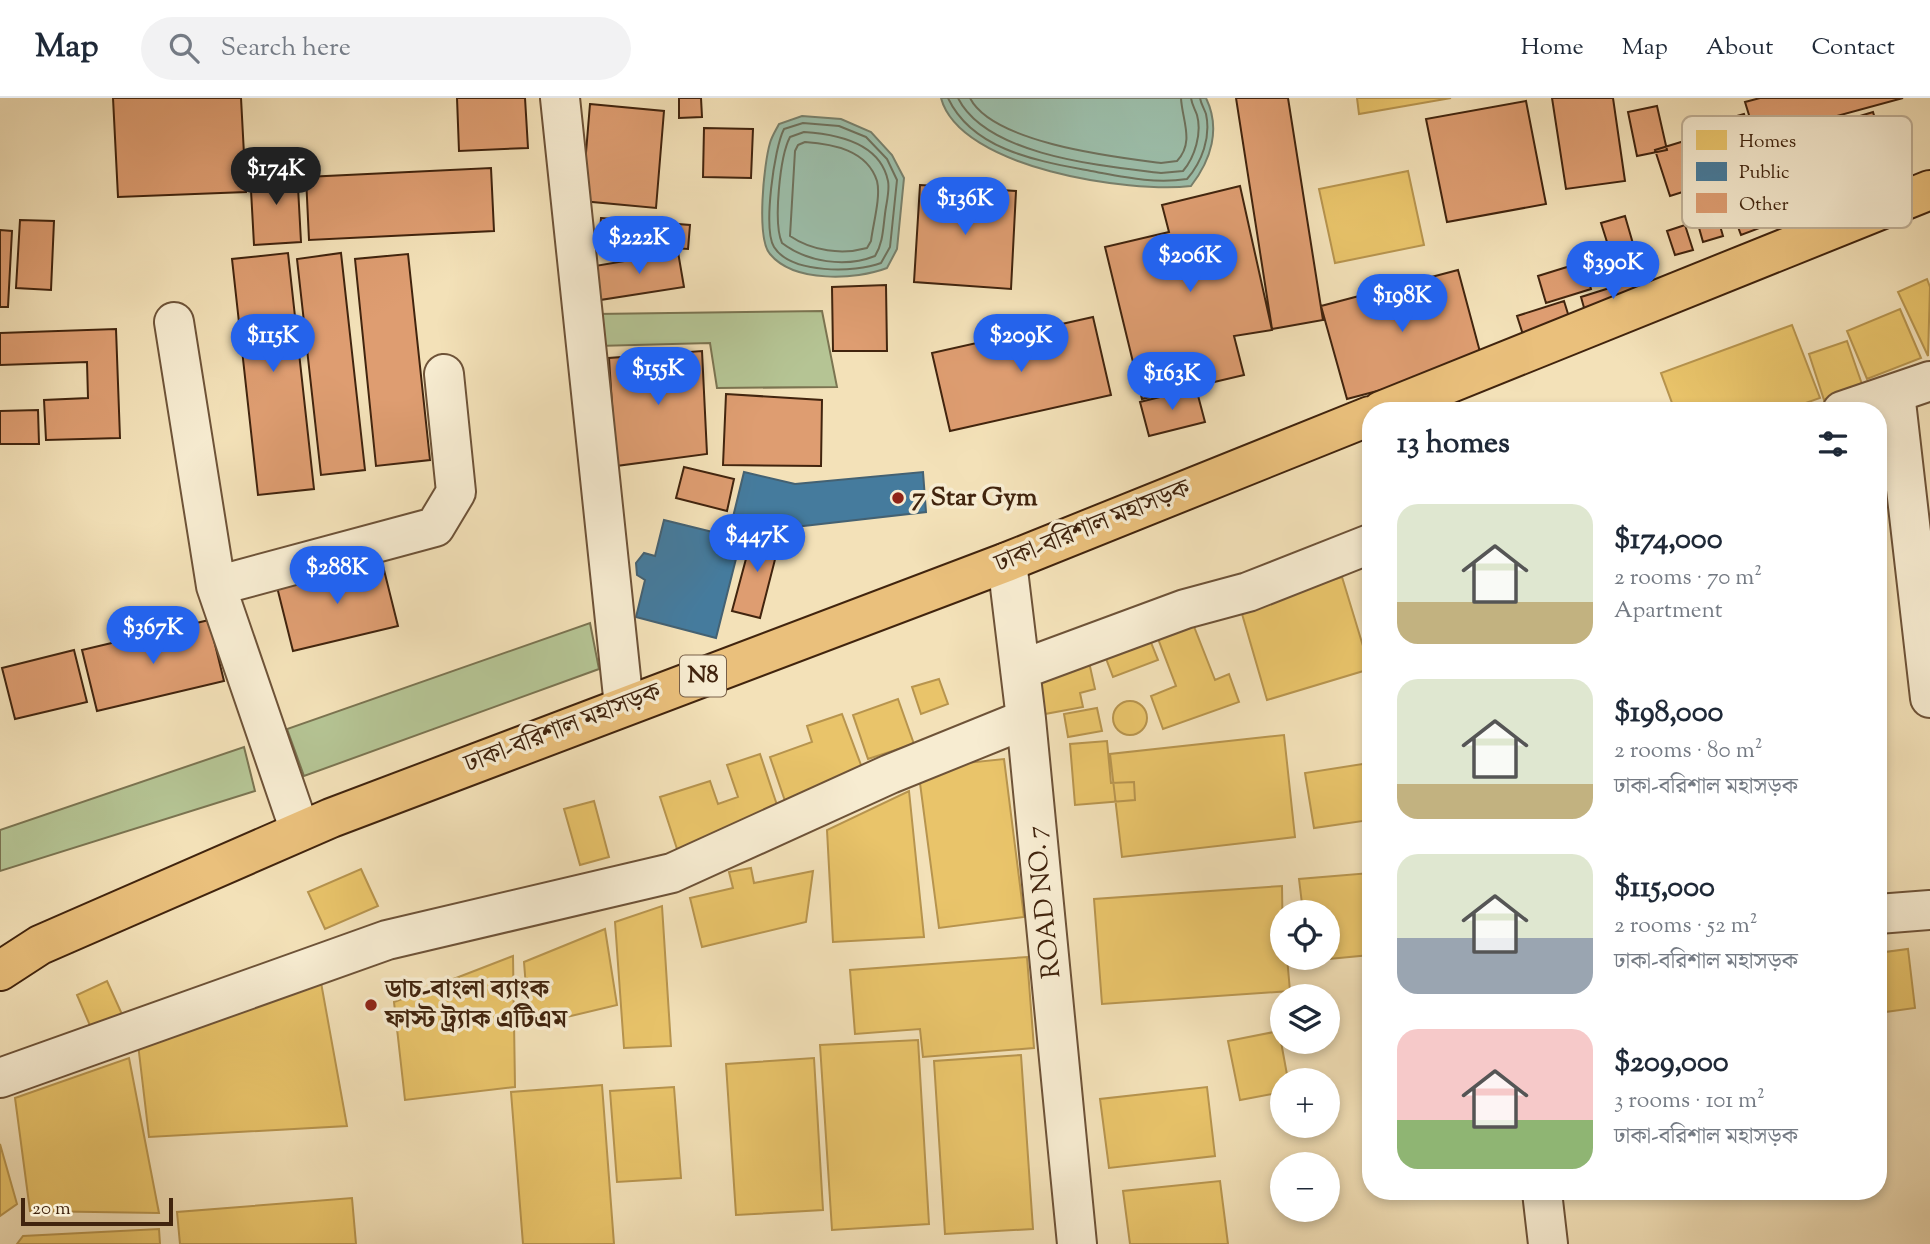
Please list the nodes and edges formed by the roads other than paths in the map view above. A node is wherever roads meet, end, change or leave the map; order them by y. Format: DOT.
graph roads {
  1 [pos="560,98"];
  2 [pos="1930,190"];
  3 [pos="1912,197"];
  4 [pos="1836,228"];
  5 [pos="174,322"];
  6 [pos="444,374"];
  7 [pos="1930,382"];
  8 [pos="1895,393"];
  9 [pos="1403,402"];
  10 [pos="1868,402"];
  11 [pos="1362,419"];
  12 [pos="1362,547"];
  13 [pos="1007,562"];
  14 [pos="216,586"];
  15 [pos="1020,670"];
  16 [pos="1930,698"];
  17 [pos="624,706"];
  18 [pos="1026,719"];
  19 [pos="300,831"];
  20 [pos="1930,911"];
  21 [pos="1887,913"];
  22 [pos="40,945"];
  23 [pos="0,950"];
  24 [pos="0,971"];
  25 [pos="0,1078"];
  26 [pos="1543,1200"];
  27 [pos="1077,1244"];
  28 [pos="1548,1244"];
  1 -- 17 [label="street"];
  2 -- 3 [label="highway"];
  4 -- 9 [label="highway"];
  5 -- 14 [label="street"];
  6 -- 14 [label="street"];
  7 -- 8 [label="street"];
  8 -- 10 [label="street"];
  8 -- 16 [label="street"];
  11 -- 13 [label="highway, ঢাকা-বরিশাল মহাসড়ক / N8"];
  12 -- 15 [label="street"];
  13 -- 15 [label="street, ROAD NO. 7"];
  13 -- 17 [label="highway, ঢাকা-বরিশাল মহাসড়ক / N8"];
  14 -- 19 [label="street"];
  15 -- 18 [label="street, ROAD NO. 7"];
  17 -- 19 [label="highway, ঢাকা-বরিশাল মহাসড়ক / N8"];
  18 -- 25 [label="street"];
  18 -- 27 [label="street, ROAD NO. 7"];
  19 -- 22 [label="highway, ঢাকা-বরিশাল মহাসড়ক / N8"];
  20 -- 21 [label="street"];
  22 -- 23 [label="highway, N8"];
  22 -- 24 [label="highway, ঢাকা-বরিশাল মহাসড়ক / N8"];
  26 -- 28 [label="street"];
}
